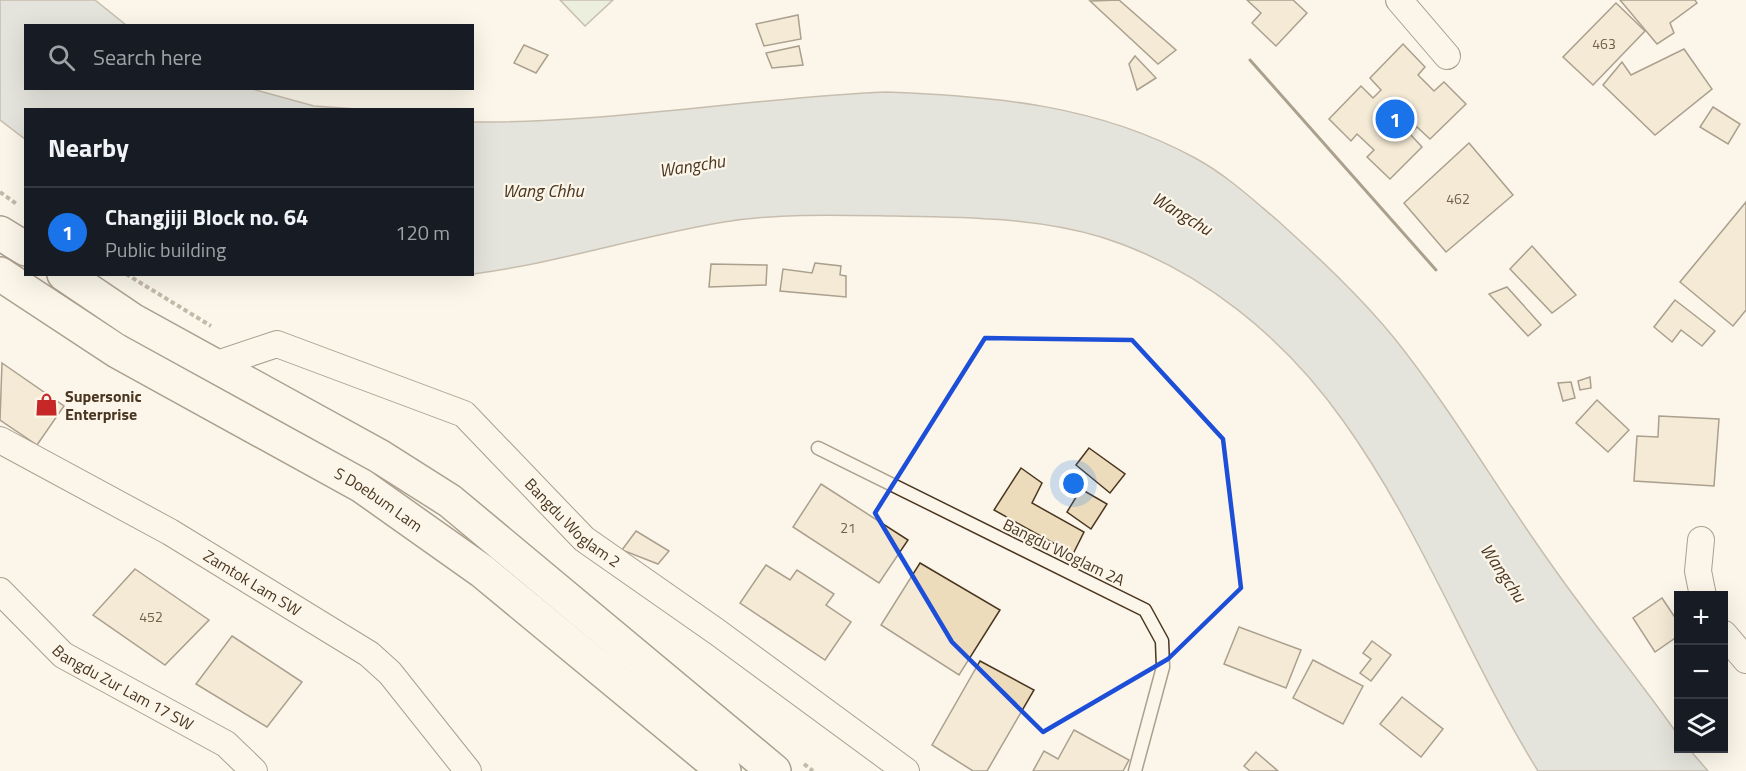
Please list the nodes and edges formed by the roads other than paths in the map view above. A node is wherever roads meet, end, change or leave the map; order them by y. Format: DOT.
graph roads {
  1 [pos="1399,0"];
  2 [pos="1447,56"];
  3 [pos="0,233"];
  4 [pos="24,248"];
  5 [pos="0,274"];
  6 [pos="67,276"];
  7 [pos="217,364"];
  8 [pos="0,440"];
  9 [pos="818,448"];
  10 [pos="1701,540"];
  11 [pos="0,591"];
  12 [pos="1702,591"];
  13 [pos="1728,639"];
  14 [pos="1746,660"];
  15 [pos="254,771"];
  16 [pos="468,771"];
  17 [pos="724,771"];
  18 [pos="774,771"];
  19 [pos="906,771"];
  20 [pos="1135,771"];
  1 -- 2 [label="street"];
  3 -- 4 [label="highway"];
  5 -- 17 [label="highway, S Doebum Lam"];
  6 -- 7 [label="highway"];
  7 -- 18 [label="highway"];
  7 -- 19 [label="street, Bangdu Woglam 2"];
  8 -- 16 [label="street, Zamtok Lam SW"];
  9 -- 20 [label="lane, Bangdu Woglam 2A"];
  10 -- 12 [label="street"];
  11 -- 15 [label="street, Bangdu Zur Lam 17 SW"];
  13 -- 14 [label="street"];
}
